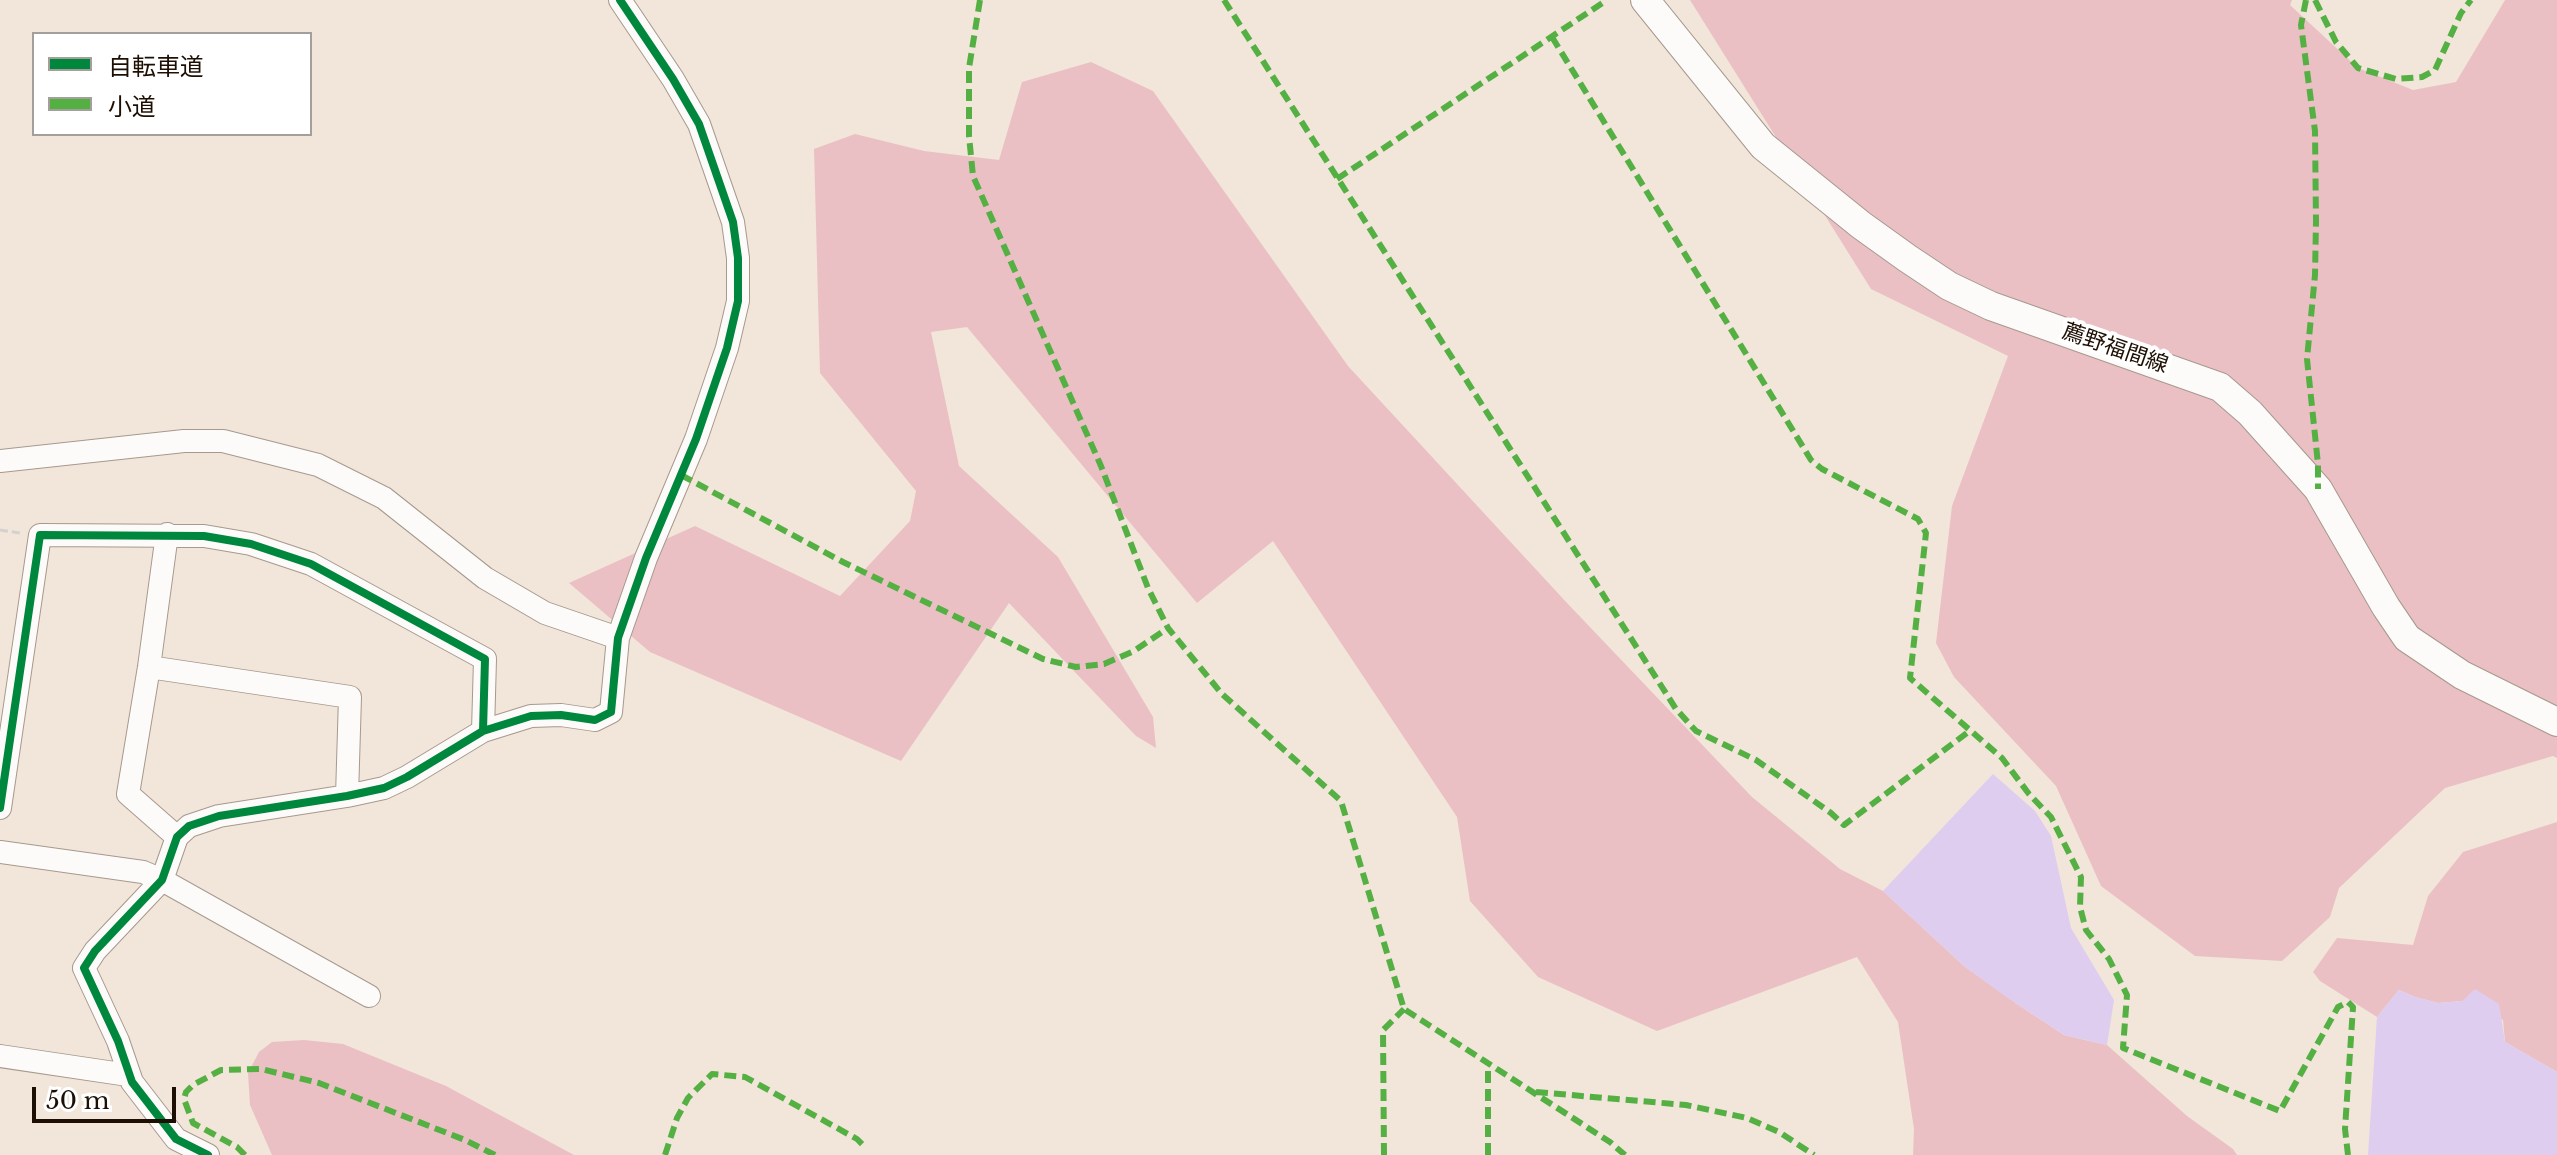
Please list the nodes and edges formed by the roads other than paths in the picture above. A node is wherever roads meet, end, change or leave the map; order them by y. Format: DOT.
graph roads {
  1 [pos="620,0"];
  2 [pos="1645,0"];
  3 [pos="0,461"];
  4 [pos="167,534"];
  5 [pos="618,638"];
  6 [pos="149,667"];
  7 [pos="2557,722"];
  8 [pos="483,731"];
  9 [pos="347,796"];
  10 [pos="0,808"];
  11 [pos="177,837"];
  12 [pos="0,852"];
  13 [pos="162,880"];
  14 [pos="369,996"];
  15 [pos="0,1056"];
  16 [pos="128,1075"];
  17 [pos="202,1154"];
  1 -- 5 [label="street"];
  2 -- 7 [label="main road, 薦野福間線"];
  3 -- 5 [label="street"];
  4 -- 6 [label="street"];
  4 -- 8 [label="street"];
  4 -- 10 [label="street"];
  5 -- 8 [label="street"];
  6 -- 9 [label="street"];
  6 -- 11 [label="street"];
  8 -- 9 [label="street"];
  9 -- 11 [label="street"];
  11 -- 13 [label="street"];
  12 -- 13 [label="street"];
  13 -- 14 [label="street"];
  13 -- 16 [label="street"];
  15 -- 16 [label="street"];
  16 -- 17 [label="street"];
}
